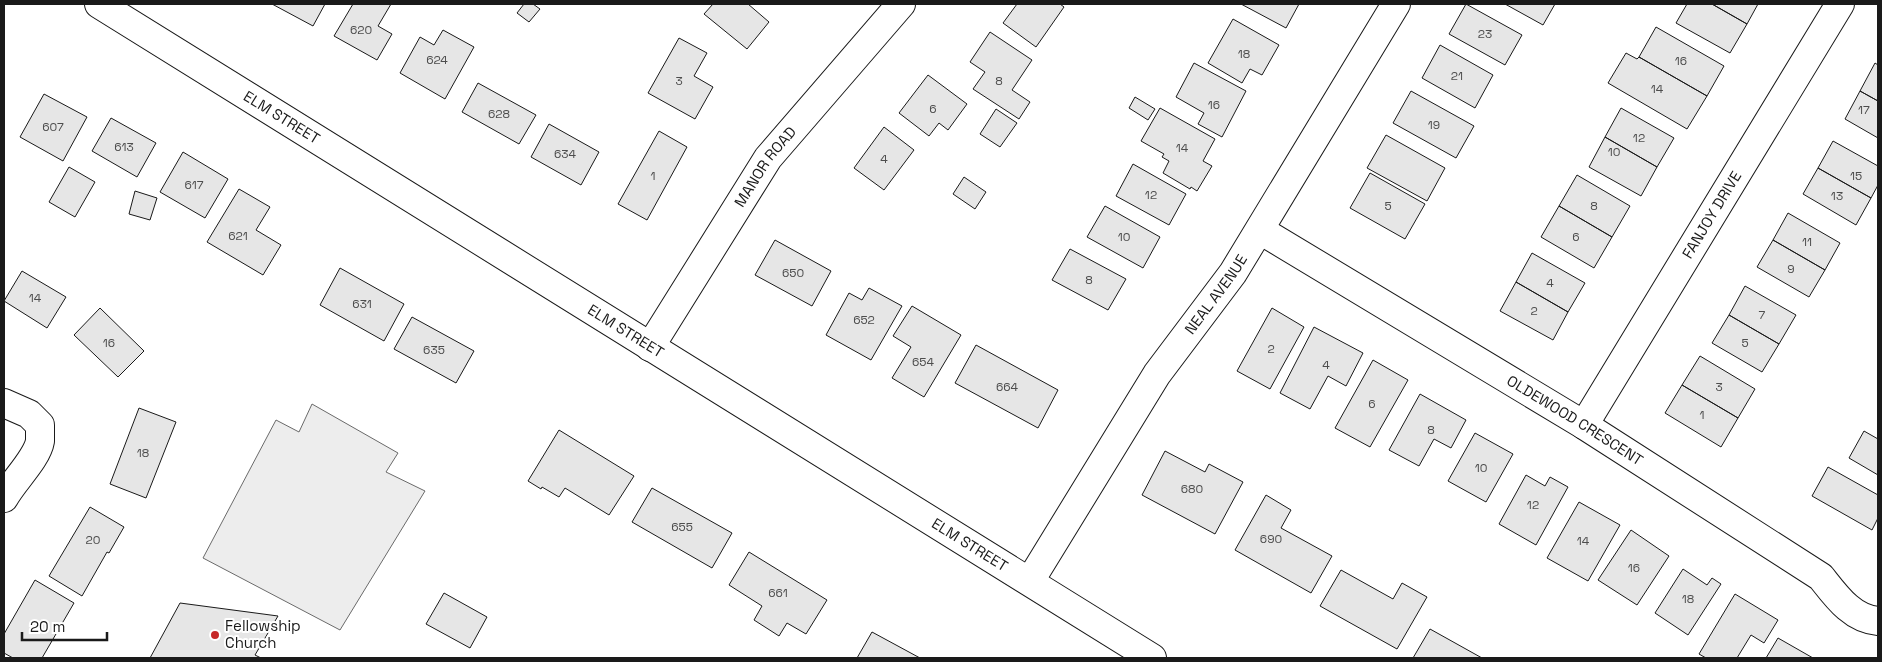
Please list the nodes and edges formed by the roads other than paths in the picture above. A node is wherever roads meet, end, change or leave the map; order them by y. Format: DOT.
graph roads {
  1 [pos="98,4"];
  2 [pos="901,4"];
  3 [pos="1396,4"];
  4 [pos="1840,4"];
  5 [pos="1260,230"];
  6 [pos="650,347"];
  7 [pos="4,402"];
  8 [pos="1584,425"];
  9 [pos="4,498"];
  10 [pos="1030,581"];
  11 [pos="1878,621"];
  12 [pos="1152,658"];
  1 -- 6 [label="street, ELM STREET"];
  2 -- 6 [label="street, MANOR ROAD"];
  3 -- 5 [label="street, NEAL AVENUE"];
  4 -- 8 [label="street, FANJOY DRIVE"];
  5 -- 8 [label="street, OLDEWOOD CRESCENT"];
  5 -- 10 [label="street, NEAL AVENUE"];
  6 -- 10 [label="street, ELM STREET"];
  7 -- 9 [label="street"];
  8 -- 11 [label="street, OLDEWOOD CRESCENT"];
  10 -- 12 [label="street, ELM STREET"];
}
